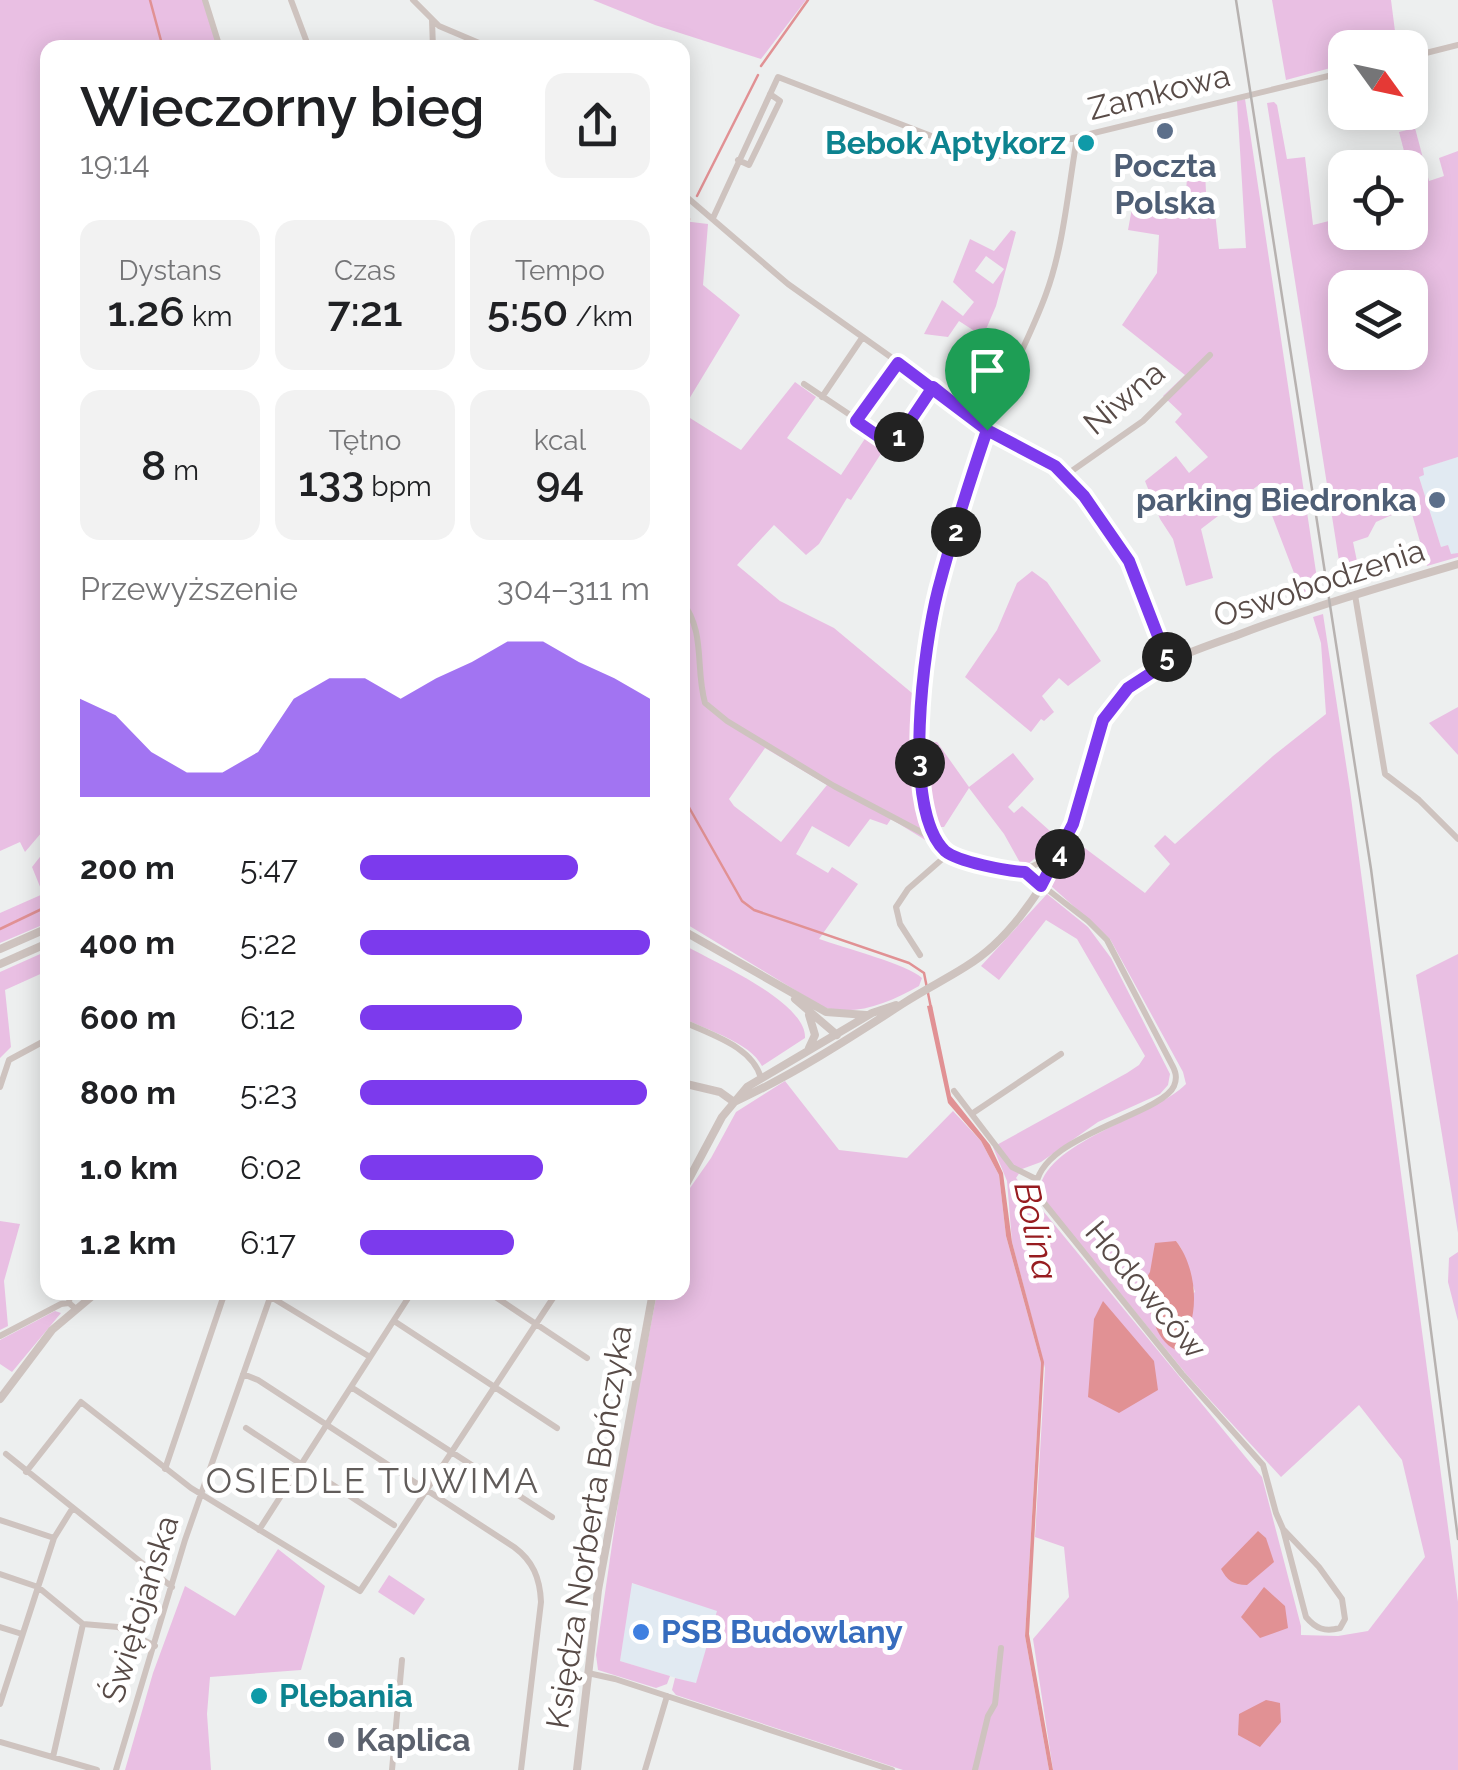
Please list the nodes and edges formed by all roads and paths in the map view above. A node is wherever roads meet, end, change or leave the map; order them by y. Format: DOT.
graph roads {
  1 [pos="204,0"];
  2 [pos="292,0"];
  3 [pos="413,0"];
  4 [pos="432,20"];
  5 [pos="217,40"];
  6 [pos="306,40"];
  7 [pos="433,40"];
  8 [pos="472,40"];
  9 [pos="1458,46"];
  10 [pos="1428,53"];
  11 [pos="1328,76"];
  12 [pos="1078,138"];
  13 [pos="690,199"];
  14 [pos="713,218"];
  15 [pos="862,338"];
  16 [pos="1210,355"];
  17 [pos="898,363"];
  18 [pos="804,384"];
  19 [pos="933,387"];
  20 [pos="822,396"];
  21 [pos="856,421"];
  22 [pos="987,430"];
  23 [pos="1066,474"];
  24 [pos="1458,564"];
  25 [pos="1355,595"];
  26 [pos="690,613"];
  27 [pos="1168,662"];
  28 [pos="1458,839"];
  29 [pos="937,840"];
  30 [pos="1066,842"];
  31 [pos="948,854"];
  32 [pos="1037,866"];
  33 [pos="1028,873"];
  34 [pos="1048,875"];
  35 [pos="1041,886"];
  36 [pos="40,931"];
  37 [pos="690,935"];
  38 [pos="40,946"];
  39 [pos="0,948"];
  40 [pos="920,955"];
  41 [pos="0,964"];
  42 [pos="790,994"];
  43 [pos="905,1002"];
  44 [pos="807,1011"];
  45 [pos="826,1012"];
  46 [pos="872,1014"];
  47 [pos="690,1025"];
  48 [pos="836,1035"];
  49 [pos="851,1036"];
  50 [pos="40,1043"];
  51 [pos="825,1051"];
  52 [pos="806,1052"];
  53 [pos="1061,1054"];
  54 [pos="761,1078"];
  55 [pos="690,1085"];
  56 [pos="0,1087"];
  57 [pos="954,1091"];
  58 [pos="734,1102"];
  59 [pos="973,1113"];
  60 [pos="690,1177"];
  61 [pos="1036,1179"];
  62 [pos="72,1300"];
  63 [pos="83,1300"];
  64 [pos="222,1300"];
  65 [pos="269,1300"];
  66 [pos="279,1300"];
  67 [pos="408,1300"];
  68 [pos="500,1300"];
  69 [pos="551,1300"];
  70 [pos="650,1300"];
  71 [pos="73,1306"];
  72 [pos="394,1321"];
  73 [pos="536,1324"];
  74 [pos="0,1336"];
  75 [pos="370,1357"];
  76 [pos="587,1358"];
  77 [pos="244,1374"];
  78 [pos="351,1386"];
  79 [pos="493,1387"];
  80 [pos="0,1399"];
  81 [pos="327,1424"];
  82 [pos="246,1428"];
  83 [pos="557,1428"];
  84 [pos="452,1452"];
  85 [pos="6,1454"];
  86 [pos="302,1464"];
  87 [pos="165,1469"];
  88 [pos="26,1472"];
  89 [pos="427,1490"];
  90 [pos="201,1494"];
  91 [pos="72,1509"];
  92 [pos="552,1517"];
  93 [pos="0,1520"];
  94 [pos="394,1525"];
  95 [pos="1283,1529"];
  96 [pos="259,1530"];
  97 [pos="54,1538"];
  98 [pos="0,1574"];
  99 [pos="172,1587"];
  100 [pos="38,1588"];
  101 [pos="83,1624"];
  102 [pos="0,1627"];
  103 [pos="22,1634"];
  104 [pos="155,1646"];
  105 [pos="1001,1648"];
  106 [pos="402,1660"];
  107 [pos="588,1673"];
  108 [pos="4,1679"];
  109 [pos="667,1696"];
  110 [pos="0,1704"];
  111 [pos="0,1742"];
  112 [pos="53,1757"];
  113 [pos="96,1770"];
  114 [pos="116,1770"];
  115 [pos="392,1770"];
  116 [pos="520,1770"];
  117 [pos="577,1770"];
  118 [pos="644,1770"];
  119 [pos="892,1770"];
  120 [pos="975,1770"];
  1 -- 5 [label="street"];
  2 -- 6 [label="street"];
  3 -- 4 [label="street"];
  4 -- 7 [label="street"];
  4 -- 8 [label="street"];
  9 -- 10 [label="street"];
  11 -- 12 [label="street, Zamkowa"];
  12 -- 14 [label="street, Zamkowa"];
  12 -- 22 [label="street"];
  13 -- 14 [label="street"];
  14 -- 15 [label="street"];
  15 -- 17 [label="street"];
  15 -- 20 [label="street"];
  16 -- 23 [label="street, Niwna"];
  17 -- 19 [label="street"];
  17 -- 21 [label="street"];
  18 -- 20 [label="street"];
  19 -- 21 [label="street"];
  19 -- 22 [label="street"];
  20 -- 21 [label="street"];
  22 -- 23 [label="street"];
  22 -- 29 [label="street"];
  23 -- 27 [label="street"];
  24 -- 25 [label="street, Oswobodzenia"];
  25 -- 27 [label="street, Oswobodzenia"];
  25 -- 28 [label="street"];
  26 -- 29 [label="street"];
  27 -- 30 [label="street, Oswobodzenia"];
  29 -- 31 [label="street"];
  30 -- 32 [label="street"];
  30 -- 34 [label="street, Oswobodzenia"];
  31 -- 33 [label="street"];
  31 -- 40 [label="street"];
  32 -- 33 [label="street"];
  32 -- 34 [label="street"];
  33 -- 34 [label="street"];
  33 -- 35 [label="street"];
  34 -- 35 [label="street, Oswobodzenia"];
  35 -- 43 [label="street, Oswobodzenia"];
  35 -- 61 [label="street"];
  36 -- 39 [label="street"];
  37 -- 42 [label="street"];
  38 -- 41 [label="street"];
  42 -- 44 [label="street"];
  42 -- 45 [label="street"];
  43 -- 46 [label="street, Oswobodzenia"];
  43 -- 49 [label="street, Oswobodzenia"];
  44 -- 48 [label="street"];
  44 -- 52 [label="street"];
  45 -- 46 [label="street, Oswobodzenia"];
  45 -- 48 [label="street"];
  46 -- 48 [label="street, Oswobodzenia"];
  47 -- 54 [label="street"];
  48 -- 49 [label="street"];
  48 -- 51 [label="street, Oswobodzenia"];
  48 -- 52 [label="street, Oswobodzenia"];
  49 -- 51 [label="street, Oswobodzenia"];
  50 -- 56 [label="street"];
  51 -- 58 [label="street, Oswobodzenia"];
  52 -- 54 [label="street, Oswobodzenia"];
  53 -- 59 [label="street"];
  54 -- 58 [label="street, Oswobodzenia"];
  55 -- 58 [label="street"];
  57 -- 59 [label="street"];
  58 -- 60 [label="street, Oswobodzenia"];
  59 -- 61 [label="street"];
  61 -- 95 [label="street, Hodowców"];
  62 -- 71 [label="street"];
  63 -- 71 [label="street"];
  64 -- 87 [label="street"];
  65 -- 77 [label="street, Świętojańska"];
  66 -- 75 [label="street"];
  67 -- 72 [label="street"];
  68 -- 73 [label="street"];
  69 -- 73 [label="street"];
  70 -- 107 [label="street, Księdza Norberta Bończyka"];
  71 -- 74 [label="street"];
  71 -- 80 [label="street"];
  72 -- 75 [label="street"];
  72 -- 79 [label="street"];
  73 -- 76 [label="street"];
  73 -- 79 [label="street"];
  75 -- 78 [label="street"];
  77 -- 81 [label="street"];
  77 -- 90 [label="street, Świętojańska"];
  78 -- 81 [label="street"];
  78 -- 84 [label="street"];
  79 -- 83 [label="street"];
  79 -- 84 [label="street"];
  81 -- 86 [label="street"];
  81 -- 89 [label="street"];
  82 -- 86 [label="street"];
  84 -- 89 [label="street"];
  84 -- 92 [label="street"];
  85 -- 88 [label="street"];
  86 -- 94 [label="street"];
  86 -- 96 [label="street"];
  87 -- 88 [label="street"];
  87 -- 90 [label="street"];
  88 -- 91 [label="street"];
  89 -- 96 [label="street"];
  89 -- 116 [label="street"];
  90 -- 96 [label="street"];
  90 -- 99 [label="street, Świętojańska"];
  91 -- 97 [label="street"];
  91 -- 99 [label="street"];
  93 -- 97 [label="street"];
  95 -- 95 [label="street, Hodowców"];
  97 -- 100 [label="street"];
  98 -- 100 [label="street"];
  99 -- 104 [label="street, Świętojańska"];
  100 -- 101 [label="street"];
  100 -- 103 [label="street"];
  101 -- 104 [label="street"];
  101 -- 112 [label="street"];
  102 -- 103 [label="street"];
  103 -- 108 [label="street"];
  104 -- 114 [label="street, Świętojańska"];
  105 -- 120 [label="street"];
  106 -- 115 [label="street"];
  107 -- 109 [label="street"];
  107 -- 117 [label="street, Księdza Norberta Bończyka"];
  108 -- 110 [label="street"];
  109 -- 118 [label="street"];
  109 -- 119 [label="street"];
  111 -- 112 [label="street"];
  112 -- 113 [label="street"];
}
